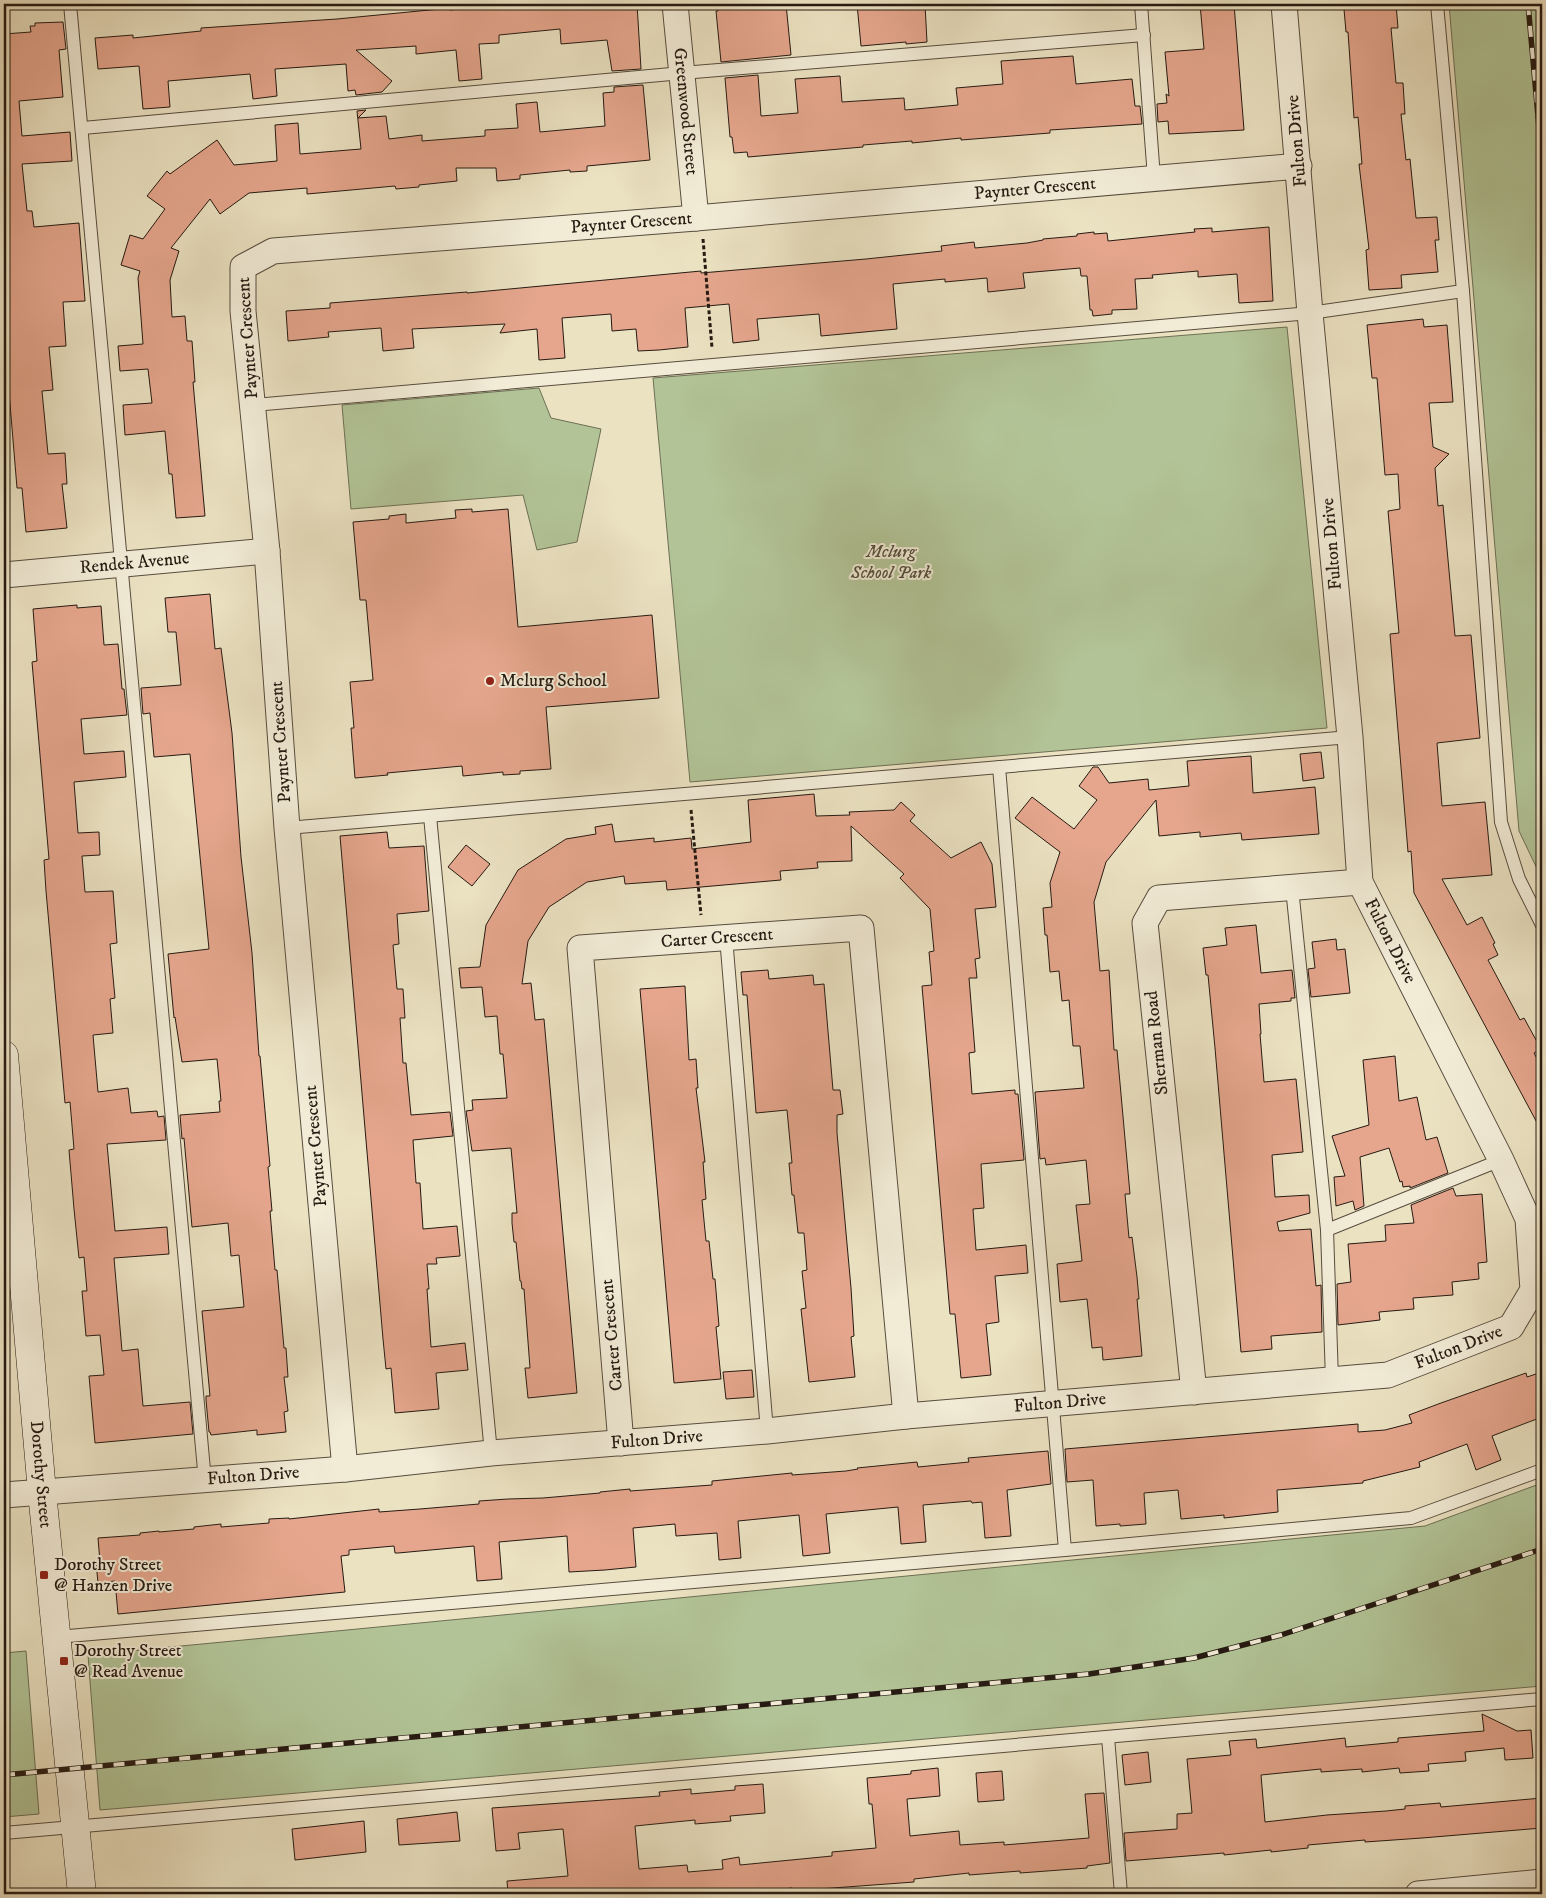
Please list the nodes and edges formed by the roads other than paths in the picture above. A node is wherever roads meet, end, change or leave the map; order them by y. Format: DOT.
graph roads {
  1 [pos="70,4"];
  2 [pos="676,4"];
  3 [pos="1141,4"];
  4 [pos="1284,4"];
  5 [pos="1437,4"];
  6 [pos="1144,35"];
  7 [pos="682,73"];
  8 [pos="83,128"];
  9 [pos="1299,166"];
  10 [pos="1154,178"];
  11 [pos="699,218"];
  12 [pos="1463,291"];
  13 [pos="1310,313"];
  14 [pos="253,405"];
  15 [pos="267,551"];
  16 [pos="122,564"];
  17 [pos="4,575"];
  18 [pos="1350,737"];
  19 [pos="999,767"];
  20 [pos="430,816"];
  21 [pos="287,828"];
  22 [pos="1360,882"];
  23 [pos="1292,888"];
  24 [pos="1542,925"];
  25 [pos="715,938"];
  26 [pos="4,1055"];
  27 [pos="1501,1160"];
  28 [pos="10,1196"];
  29 [pos="1327,1230"];
  30 [pos="1538,1290"];
  31 [pos="1332,1380"];
  32 [pos="1194,1392"];
  33 [pos="1052,1403"];
  34 [pos="906,1416"];
  35 [pos="767,1431"];
  36 [pos="621,1443"];
  37 [pos="491,1453"];
  38 [pos="345,1469"];
  39 [pos="1542,1470"];
  40 [pos="205,1481"];
  41 [pos="42,1492"];
  42 [pos="4,1495"];
  43 [pos="1065,1550"];
  44 [pos="57,1637"];
  45 [pos="1542,1699"];
  46 [pos="1108,1737"];
  47 [pos="76,1826"];
  48 [pos="4,1833"];
  49 [pos="1542,1882"];
  50 [pos="82,1894"];
  51 [pos="1120,1894"];
  52 [pos="1418,1894"];
  1 -- 8 [label="lane"];
  2 -- 7 [label="street, Greenwood Street"];
  3 -- 6 [label="lane"];
  4 -- 9 [label="street, Fulton Drive"];
  5 -- 12 [label="lane"];
  6 -- 7 [label="lane"];
  6 -- 10 [label="lane"];
  7 -- 8 [label="lane"];
  7 -- 11 [label="street, Greenwood Street"];
  8 -- 16 [label="lane"];
  9 -- 10 [label="street, Paynter Crescent"];
  9 -- 13 [label="street, Fulton Drive"];
  10 -- 11 [label="street, Paynter Crescent"];
  11 -- 14 [label="street, Paynter Crescent"];
  12 -- 13 [label="lane"];
  12 -- 24 [label="lane"];
  13 -- 14 [label="lane"];
  13 -- 18 [label="street, Fulton Drive"];
  14 -- 15 [label="street, Paynter Crescent"];
  15 -- 16 [label="street, Rendek Avenue"];
  15 -- 21 [label="street, Paynter Crescent"];
  16 -- 17 [label="street, Rendek Avenue"];
  16 -- 40 [label="lane"];
  18 -- 19 [label="lane"];
  18 -- 22 [label="street, Fulton Drive"];
  19 -- 20 [label="lane"];
  19 -- 33 [label="lane"];
  20 -- 21 [label="lane"];
  20 -- 37 [label="lane"];
  21 -- 38 [label="street, Paynter Crescent"];
  22 -- 23 [label="street, Sherman Road"];
  22 -- 27 [label="street, Fulton Drive"];
  23 -- 29 [label="lane"];
  23 -- 32 [label="street, Sherman Road"];
  25 -- 34 [label="street, Carter Crescent"];
  25 -- 35 [label="lane"];
  25 -- 36 [label="street, Carter Crescent"];
  26 -- 28 [label="street, Dorothy Street"];
  27 -- 29 [label="lane"];
  27 -- 30 [label="street, Fulton Drive"];
  28 -- 41 [label="street, Dorothy Street"];
  29 -- 31 [label="lane"];
  30 -- 31 [label="street, Fulton Drive"];
  31 -- 32 [label="street, Fulton Drive"];
  32 -- 33 [label="street, Fulton Drive"];
  33 -- 34 [label="street, Fulton Drive"];
  33 -- 43 [label="lane"];
  34 -- 35 [label="street, Fulton Drive"];
  35 -- 36 [label="street, Fulton Drive"];
  36 -- 37 [label="street, Fulton Drive"];
  37 -- 38 [label="street, Fulton Drive"];
  38 -- 40 [label="street, Fulton Drive"];
  39 -- 43 [label="lane"];
  40 -- 41 [label="street, Fulton Drive"];
  41 -- 42 [label="street, Fulton Drive"];
  41 -- 44 [label="street, Dorothy Street"];
  43 -- 44 [label="lane"];
  44 -- 47 [label="street, Dorothy Street"];
  45 -- 46 [label="lane"];
  46 -- 47 [label="lane"];
  46 -- 51 [label="lane"];
  47 -- 48 [label="lane"];
  47 -- 50 [label="street, Dorothy Street"];
  49 -- 52 [label="street"];
}
